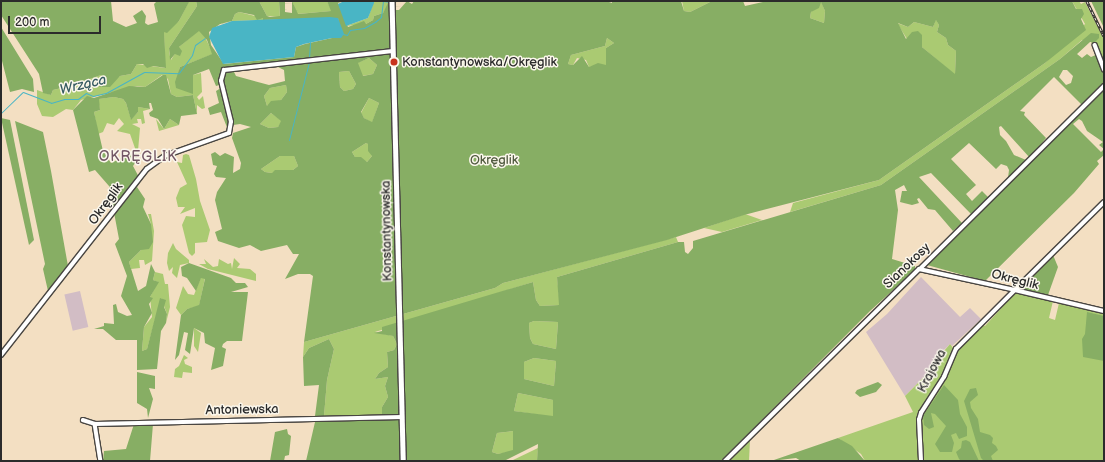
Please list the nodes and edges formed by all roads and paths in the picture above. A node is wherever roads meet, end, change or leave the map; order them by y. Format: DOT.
graph roads {
  1 [pos="392,1"];
  2 [pos="1095,45"];
  3 [pos="394,51"];
  4 [pos="1104,69"];
  5 [pos="1104,86"];
  6 [pos="1104,202"];
  7 [pos="921,268"];
  8 [pos="1015,290"];
  9 [pos="1104,311"];
  10 [pos="1,355"];
  11 [pos="402,417"];
  12 [pos="83,420"];
  13 [pos="94,424"];
  14 [pos="101,461"];
  15 [pos="403,461"];
  16 [pos="724,461"];
  17 [pos="921,461"];
  1 -- 3 [label="main road, Konstantynowska"];
  2 -- 4 [label="street"];
  3 -- 10 [label="street, Okręglik"];
  3 -- 11 [label="main road, Konstantynowska"];
  5 -- 7 [label="street, Sianokosy"];
  6 -- 8 [label="street"];
  7 -- 8 [label="street, Okręglik"];
  7 -- 16 [label="street, Sianokosy"];
  8 -- 9 [label="street, Okręglik"];
  8 -- 17 [label="street, Krajowa"];
  11 -- 13 [label="street, Antoniewska"];
  11 -- 15 [label="main road, Konstantynowska"];
  12 -- 13 [label="street, Antoniewska"];
  13 -- 14 [label="street"];
}
